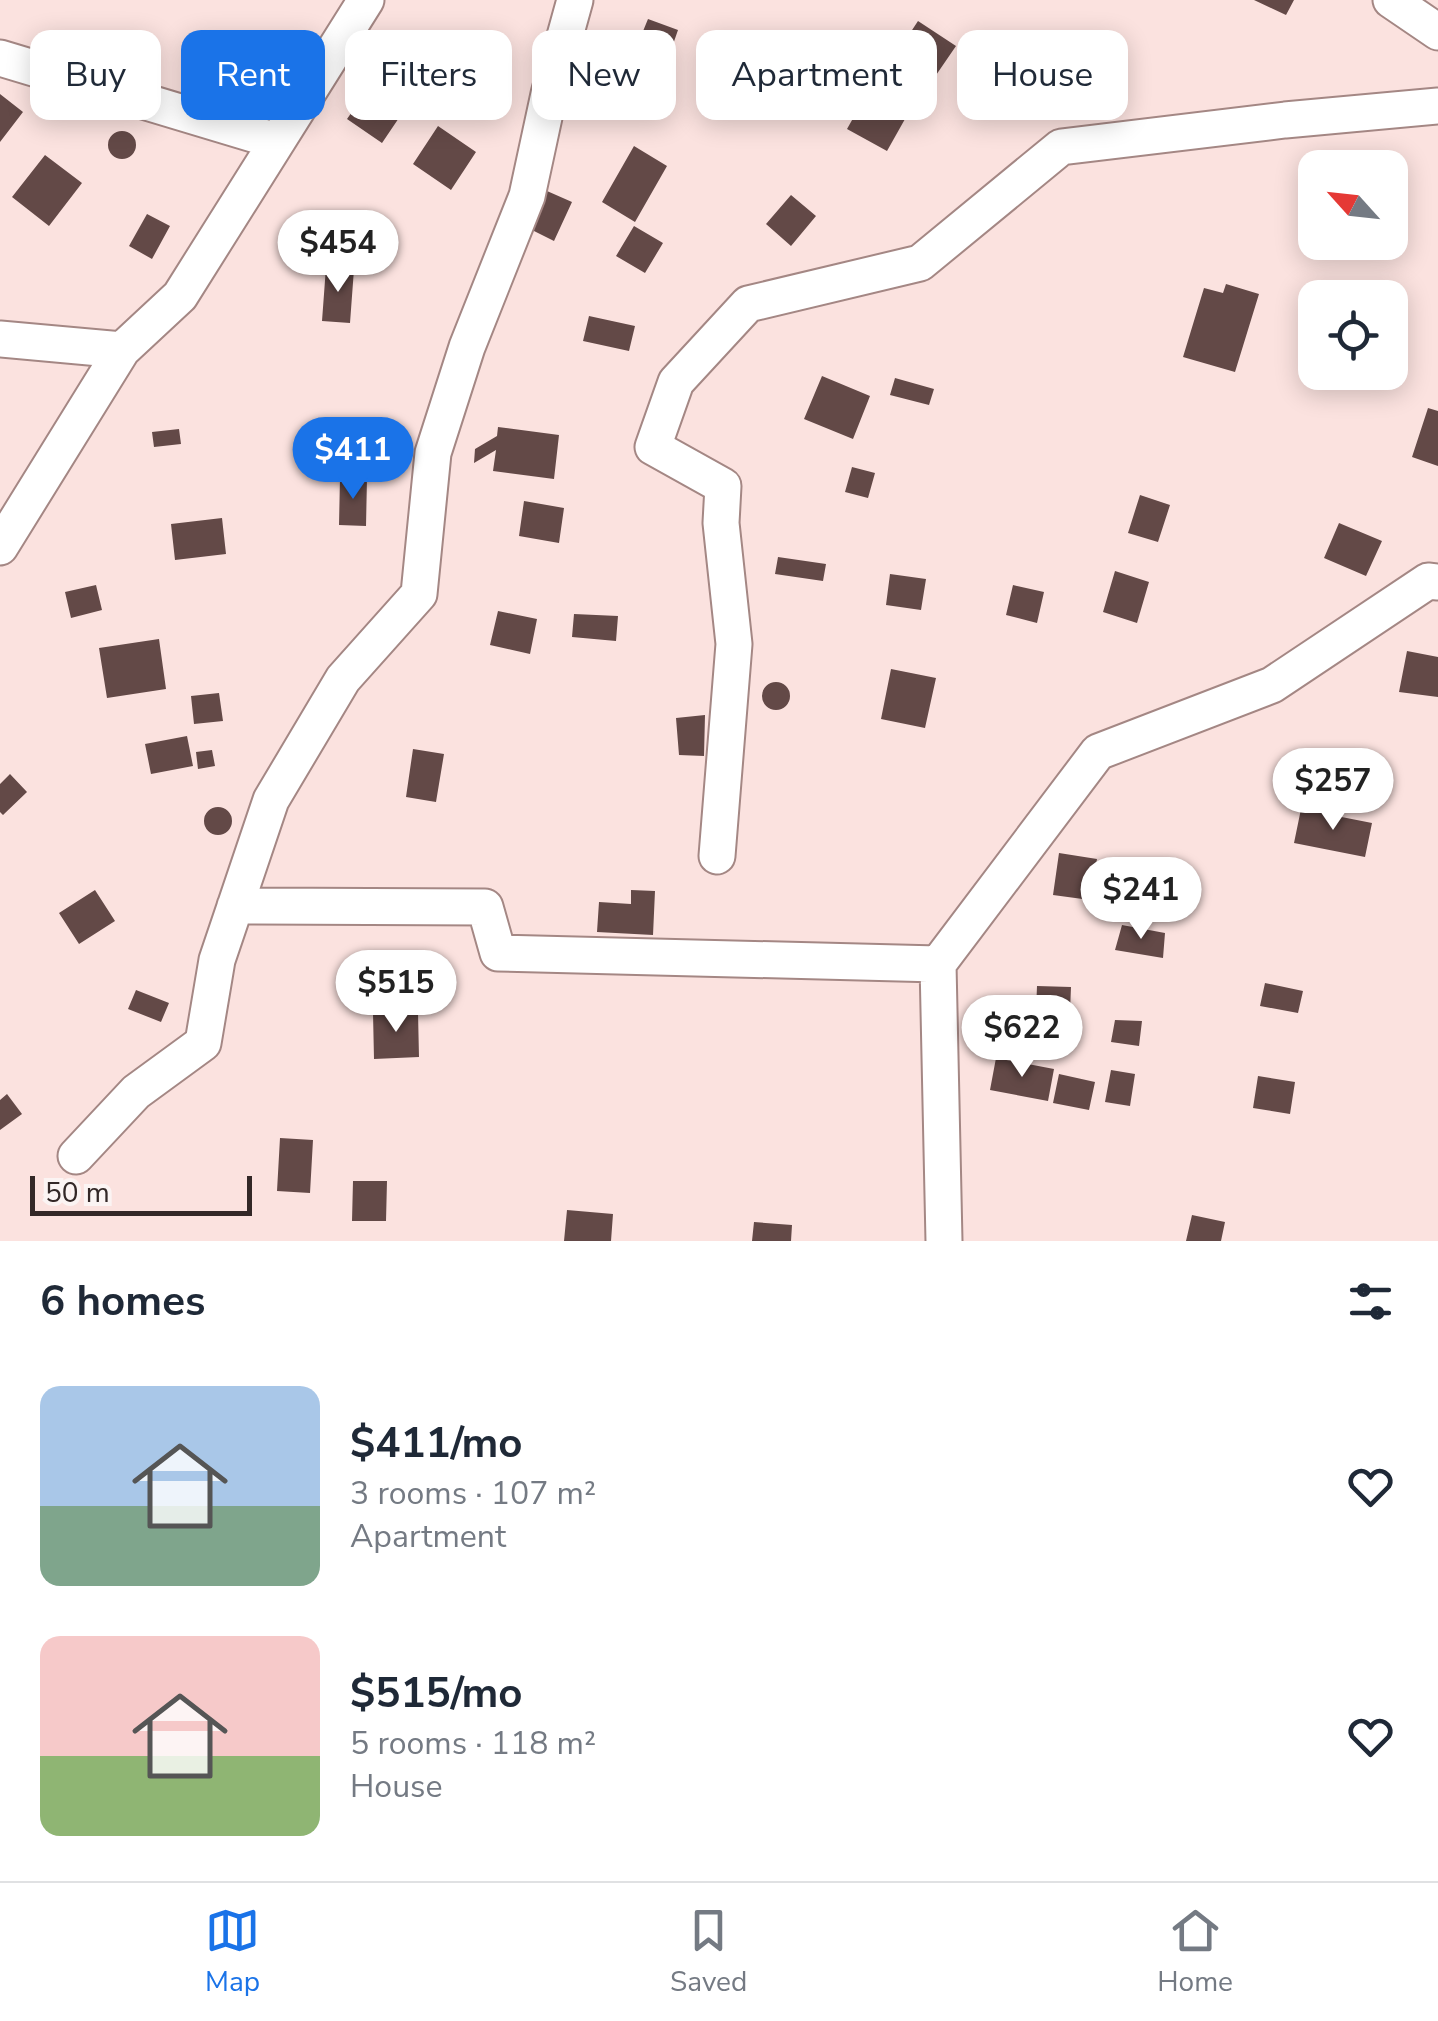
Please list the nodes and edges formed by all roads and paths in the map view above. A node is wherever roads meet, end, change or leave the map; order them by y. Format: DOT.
graph roads {
  1 [pos="366,0"];
  2 [pos="575,0"];
  3 [pos="1391,0"];
  4 [pos="1438,32"];
  5 [pos="0,58"];
  6 [pos="1438,106"];
  7 [pos="276,141"];
  8 [pos="0,339"];
  9 [pos="122,350"];
  10 [pos="0,547"];
  11 [pos="1438,582"];
  12 [pos="717,856"];
  13 [pos="235,906"];
  14 [pos="938,964"];
  15 [pos="76,1156"];
  16 [pos="944,1241"];
  1 -- 7 [label="street"];
  2 -- 13 [label="street"];
  3 -- 4 [label="street"];
  5 -- 7 [label="street"];
  6 -- 12 [label="street"];
  7 -- 9 [label="street"];
  8 -- 9 [label="street"];
  9 -- 10 [label="street"];
  11 -- 14 [label="street"];
  13 -- 14 [label="street"];
  13 -- 15 [label="street"];
  14 -- 16 [label="street"];
}
